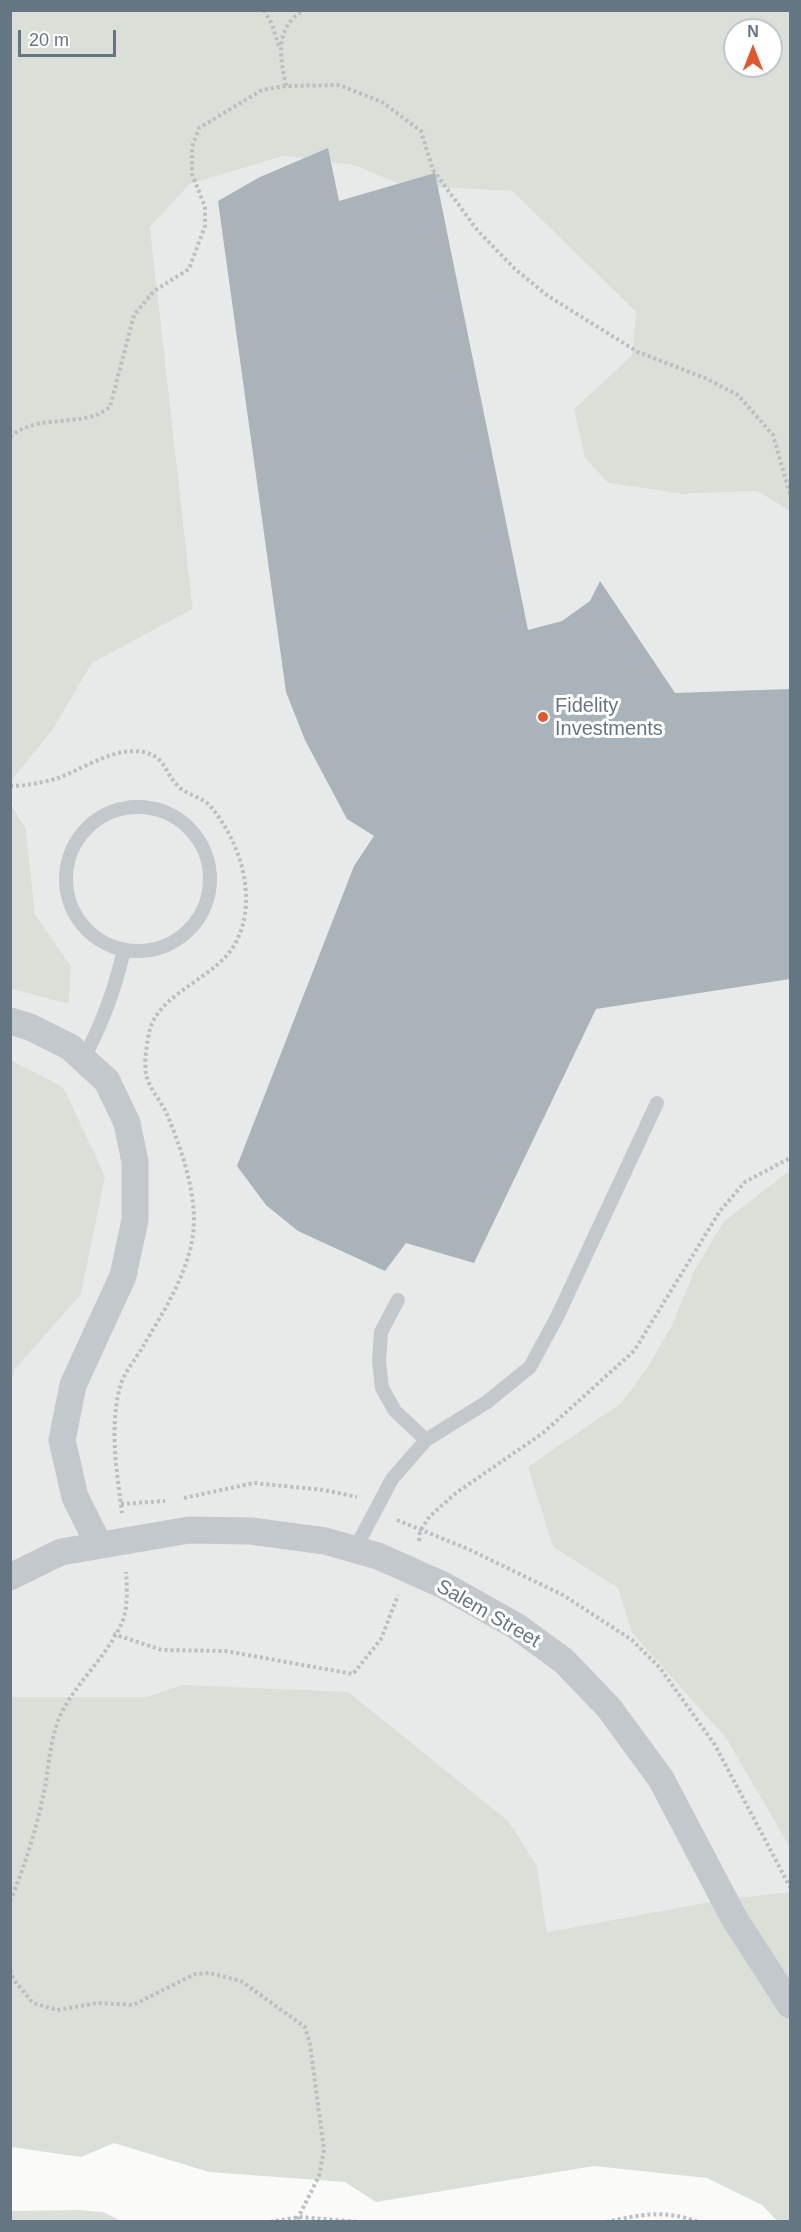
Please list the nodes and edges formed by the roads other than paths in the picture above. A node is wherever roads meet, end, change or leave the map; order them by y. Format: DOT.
graph roads {
  1 [pos="124,950"];
  2 [pos="10,1021"];
  3 [pos="83,1059"];
  4 [pos="657,1103"];
  5 [pos="398,1300"];
  6 [pos="426,1440"];
  7 [pos="112,1542"];
  8 [pos="355,1550"];
  9 [pos="10,1577"];
  10 [pos="790,2004"];
  1 -- 1 [label="lane"];
  1 -- 3 [label="lane"];
  2 -- 3 [label="street"];
  3 -- 7 [label="street"];
  4 -- 6 [label="lane"];
  5 -- 6 [label="lane"];
  6 -- 8 [label="lane"];
  7 -- 8 [label="street, Salem Street"];
  7 -- 9 [label="street, Salem Street"];
  8 -- 10 [label="street, Salem Street"];
}
